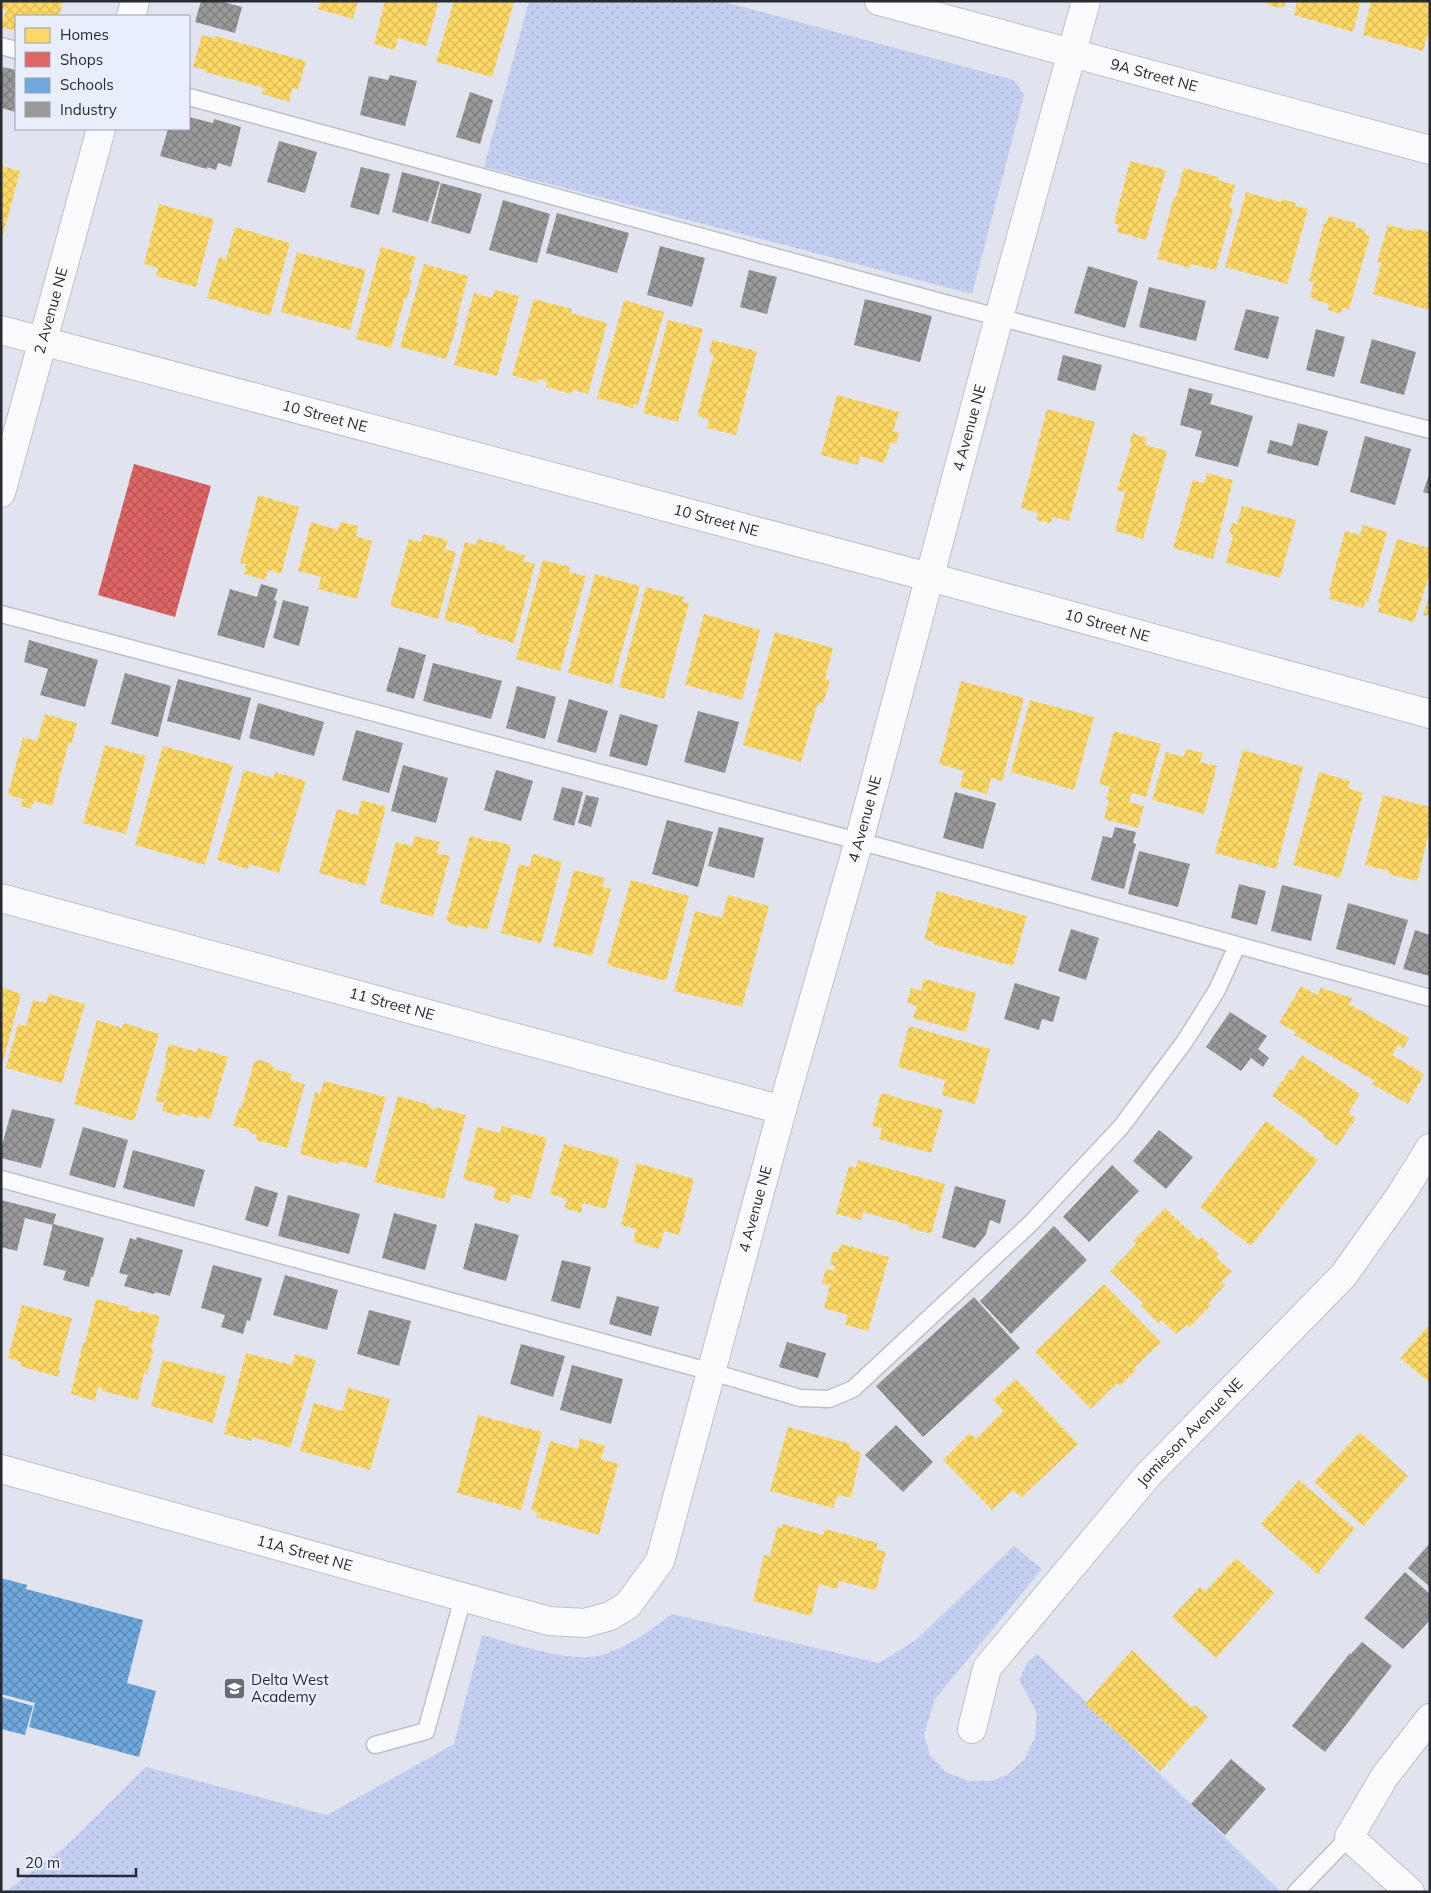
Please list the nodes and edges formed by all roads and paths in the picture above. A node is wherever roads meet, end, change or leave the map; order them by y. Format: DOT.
graph roads {
  1 [pos="135,1"];
  2 [pos="879,1"];
  3 [pos="1086,1"];
  4 [pos="131,15"];
  5 [pos="1,46"];
  6 [pos="15,50"];
  7 [pos="1072,54"];
  8 [pos="190,97"];
  9 [pos="101,130"];
  10 [pos="1430,150"];
  11 [pos="999,317"];
  12 [pos="1,330"];
  13 [pos="43,341"];
  14 [pos="1430,430"];
  15 [pos="1,493"];
  16 [pos="929,577"];
  17 [pos="1,614"];
  18 [pos="1430,714"];
  19 [pos="859,841"];
  20 [pos="1,898"];
  21 [pos="1237,946"];
  22 [pos="1430,998"];
  23 [pos="782,1110"];
  24 [pos="1430,1148"];
  25 [pos="1,1179"];
  26 [pos="712,1372"];
  27 [pos="1,1469"];
  28 [pos="463,1598"];
  29 [pos="610,1616"];
  30 [pos="1430,1718"];
  31 [pos="972,1729"];
  32 [pos="375,1745"];
  33 [pos="1349,1838"];
  34 [pos="1296,1892"];
  35 [pos="1410,1892"];
  1 -- 4 [label="street"];
  2 -- 7 [label="street, 9A Street NE"];
  3 -- 7 [label="street, 4 Avenue NE"];
  5 -- 6 [label="lane"];
  7 -- 10 [label="street, 9A Street NE"];
  7 -- 11 [label="street, 4 Avenue NE"];
  8 -- 11 [label="lane"];
  9 -- 13 [label="street, 2 Avenue NE"];
  11 -- 14 [label="lane"];
  11 -- 16 [label="street, 4 Avenue NE"];
  12 -- 13 [label="street, 10 Street NE"];
  13 -- 15 [label="street, 2 Avenue NE"];
  13 -- 16 [label="street, 10 Street NE"];
  16 -- 18 [label="street, 10 Street NE"];
  16 -- 19 [label="street, 4 Avenue NE"];
  17 -- 19 [label="lane"];
  19 -- 21 [label="lane"];
  19 -- 23 [label="street, 4 Avenue NE"];
  20 -- 23 [label="street, 11 Street NE"];
  21 -- 22 [label="lane"];
  21 -- 26 [label="lane"];
  23 -- 26 [label="street, 4 Avenue NE"];
  24 -- 31 [label="street, Jamieson Avenue NE"];
  25 -- 26 [label="lane"];
  26 -- 29 [label="street, 4 Avenue NE"];
  27 -- 28 [label="street, 11A Street NE"];
  28 -- 29 [label="street, 11A Street NE"];
  28 -- 32 [label="lane"];
  30 -- 33 [label="street"];
  33 -- 34 [label="lane"];
  33 -- 35 [label="street"];
}
